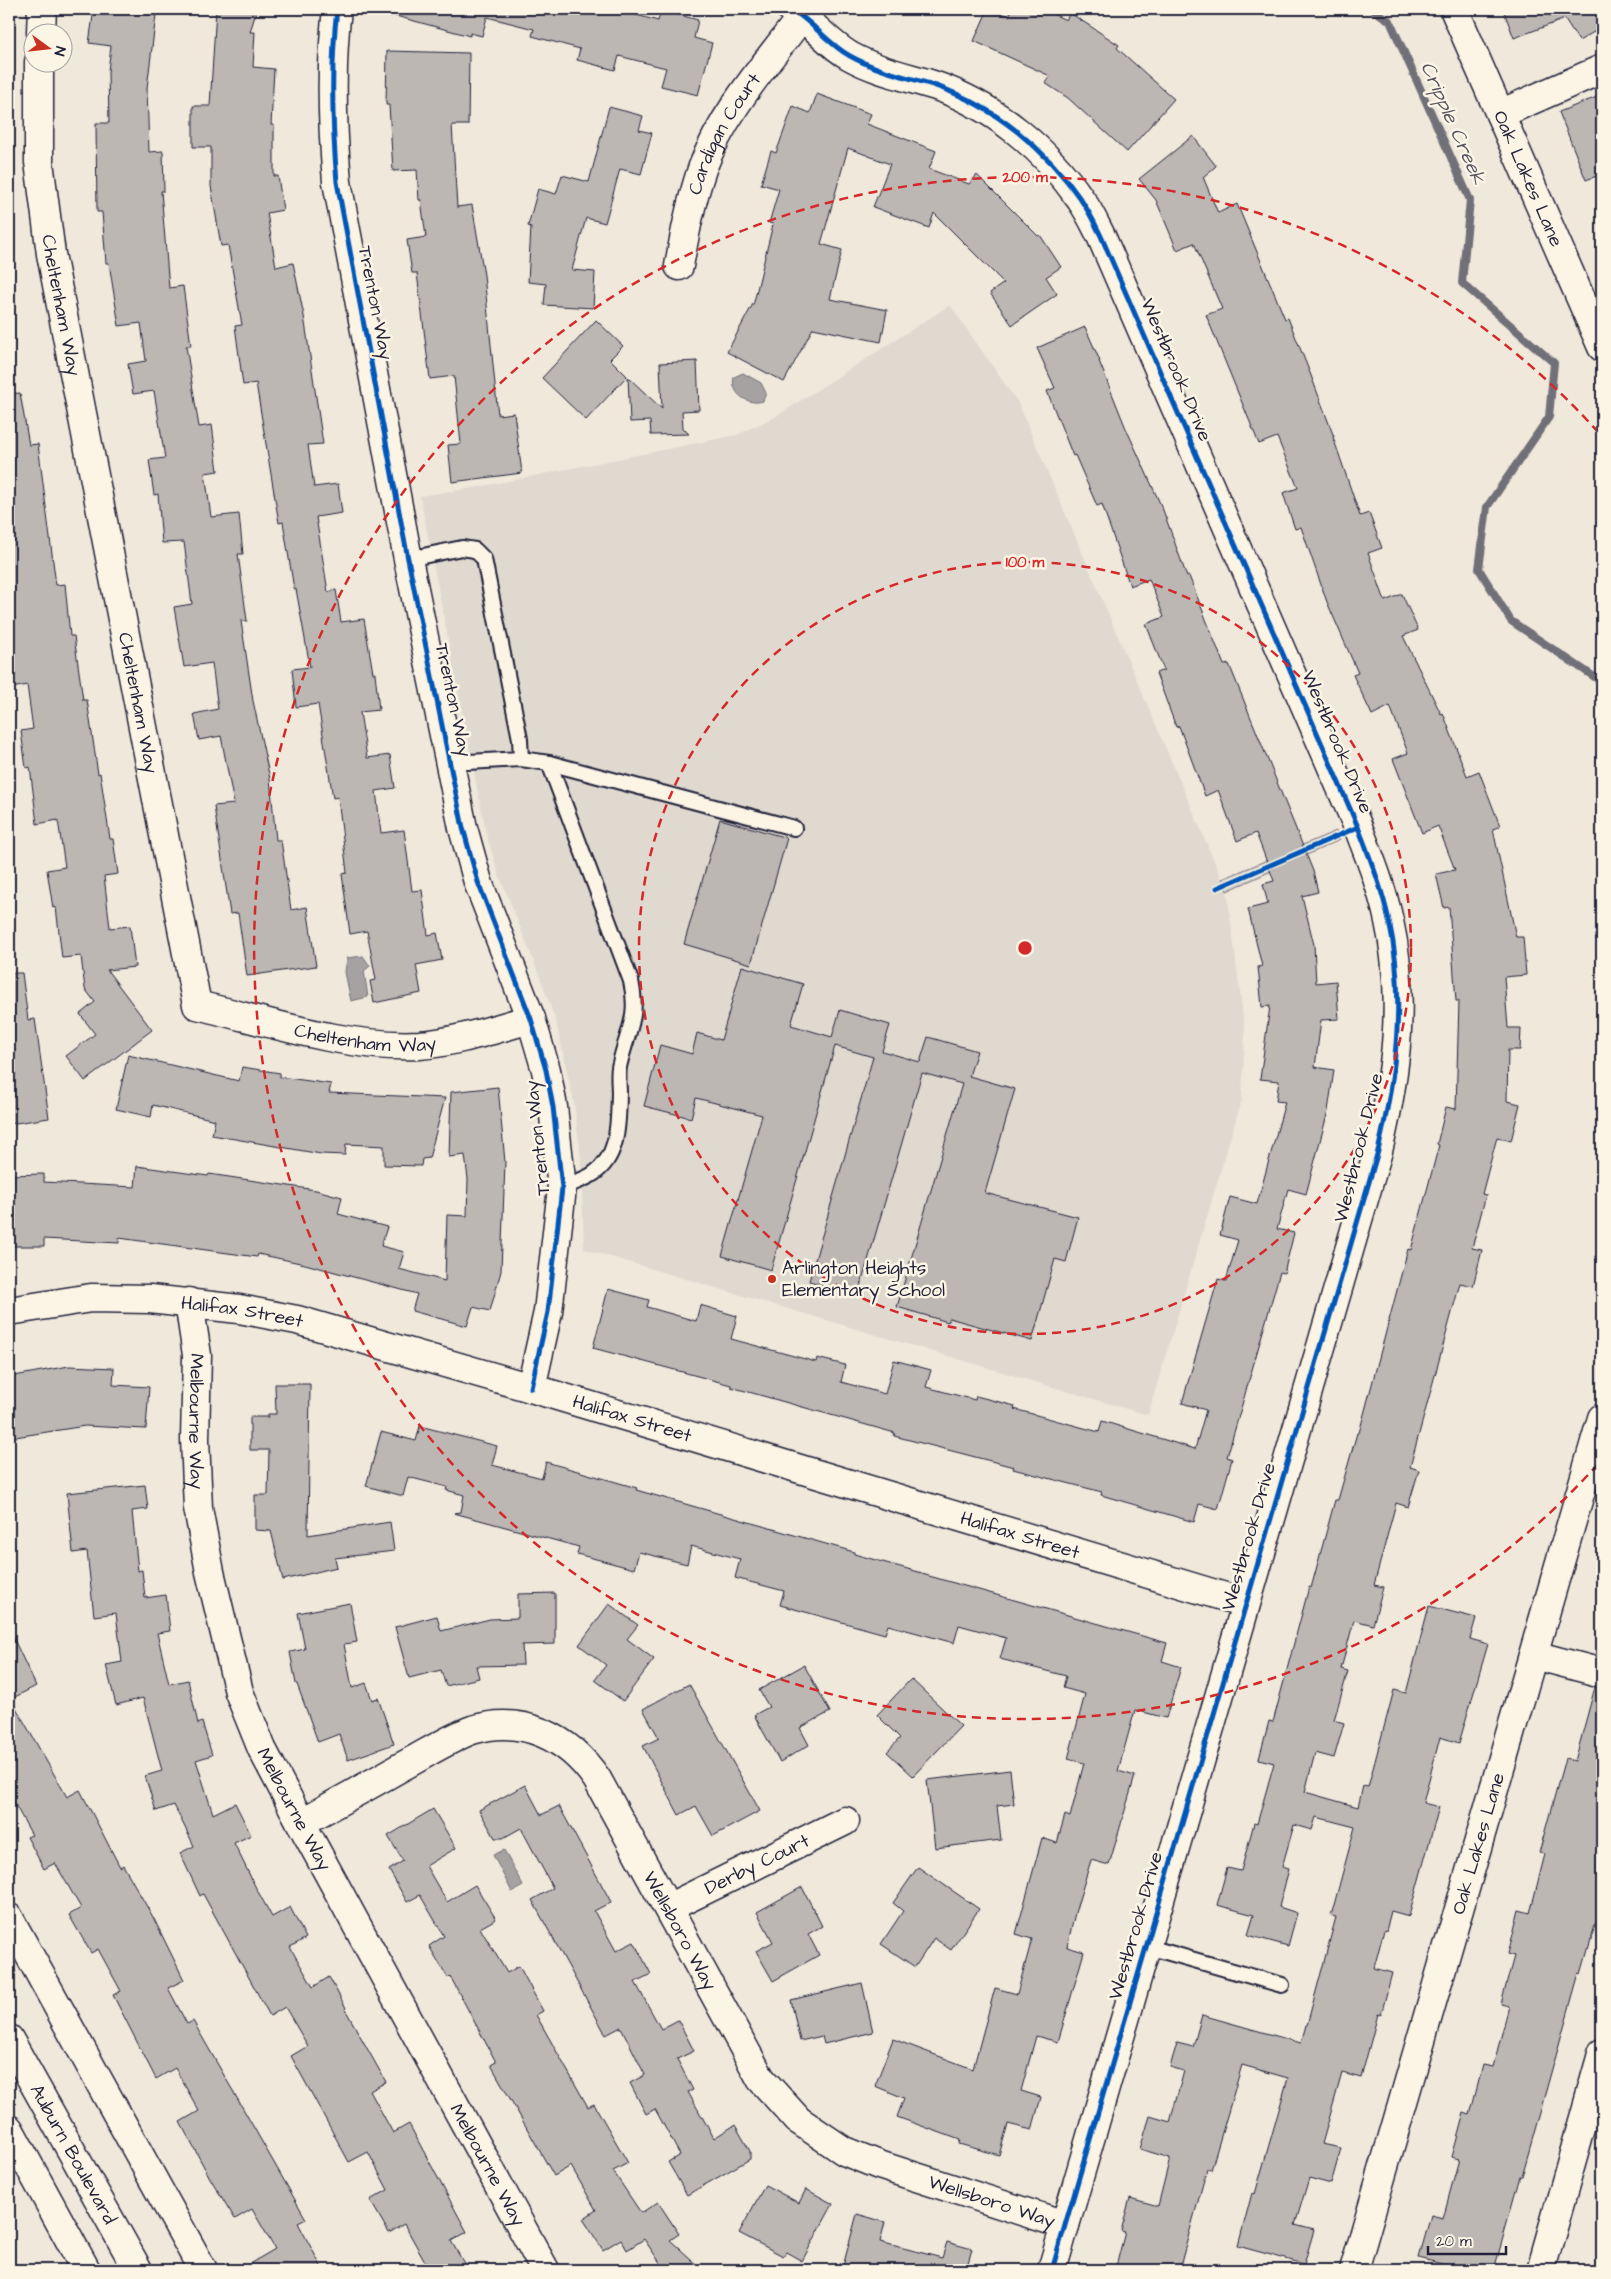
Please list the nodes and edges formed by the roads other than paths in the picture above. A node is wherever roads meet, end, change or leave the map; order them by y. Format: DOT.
graph roads {
  1 [pos="42,9"];
  2 [pos="337,9"];
  3 [pos="1454,9"];
  4 [pos="797,12"];
  5 [pos="41,22"];
  6 [pos="1602,69"];
  7 [pos="39,72"];
  8 [pos="1500,114"];
  9 [pos="679,266"];
  10 [pos="1602,347"];
  11 [pos="408,559"];
  12 [pos="521,759"];
  13 [pos="452,763"];
  14 [pos="549,763"];
  15 [pos="794,828"];
  16 [pos="530,1019"];
  17 [pos="562,1188"];
  18 [pos="189,1302"];
  19 [pos="9,1311"];
  20 [pos="531,1388"];
  21 [pos="1602,1418"];
  22 [pos="1245,1603"];
  23 [pos="1534,1655"];
  24 [pos="1602,1673"];
  25 [pos="845,1821"];
  26 [pos="301,1822"];
  27 [pos="668,1908"];
  28 [pos="9,1918"];
  29 [pos="1146,1946"];
  30 [pos="1282,1985"];
  31 [pos="9,2039"];
  32 [pos="1602,2054"];
  33 [pos="9,2129"];
  34 [pos="1065,2225"];
  35 [pos="86,2270"];
  36 [pos="138,2270"];
  37 [pos="203,2270"];
  38 [pos="545,2270"];
  39 [pos="1052,2270"];
  40 [pos="1354,2270"];
  41 [pos="1541,2270"];
  1 -- 5 [label="street"];
  2 -- 11 [label="street, Trenton Way"];
  3 -- 8 [label="street, Oak Lakes Lane"];
  4 -- 9 [label="street, Cardigan Court"];
  4 -- 22 [label="street, Westbrook Drive"];
  6 -- 8 [label="street"];
  7 -- 16 [label="street, Cheltenham Way"];
  8 -- 10 [label="street, Oak Lakes Lane"];
  11 -- 12 [label="lane"];
  11 -- 13 [label="street, Trenton Way"];
  12 -- 13 [label="lane"];
  12 -- 14 [label="lane"];
  13 -- 16 [label="street, Trenton Way"];
  14 -- 15 [label="lane"];
  14 -- 17 [label="lane"];
  16 -- 17 [label="street, Trenton Way"];
  17 -- 20 [label="street, Trenton Way"];
  18 -- 19 [label="street, Halifax Street"];
  18 -- 20 [label="street, Halifax Street"];
  18 -- 26 [label="street, Melbourne Way"];
  20 -- 22 [label="street, Halifax Street"];
  21 -- 23 [label="street, Oak Lakes Lane"];
  22 -- 29 [label="street, Westbrook Drive"];
  23 -- 24 [label="street"];
  23 -- 40 [label="street, Oak Lakes Lane"];
  25 -- 27 [label="street, Derby Court"];
  26 -- 27 [label="street, Wellsboro Way"];
  26 -- 38 [label="street, Melbourne Way"];
  27 -- 34 [label="street, Wellsboro Way"];
  28 -- 37 [label="street"];
  29 -- 30 [label="lane"];
  29 -- 34 [label="street, Westbrook Drive"];
  31 -- 36 [label="street, Auburn Boulevard"];
  32 -- 41 [label="street"];
  33 -- 35 [label="street"];
  34 -- 39 [label="street, Westbrook Drive"];
}
